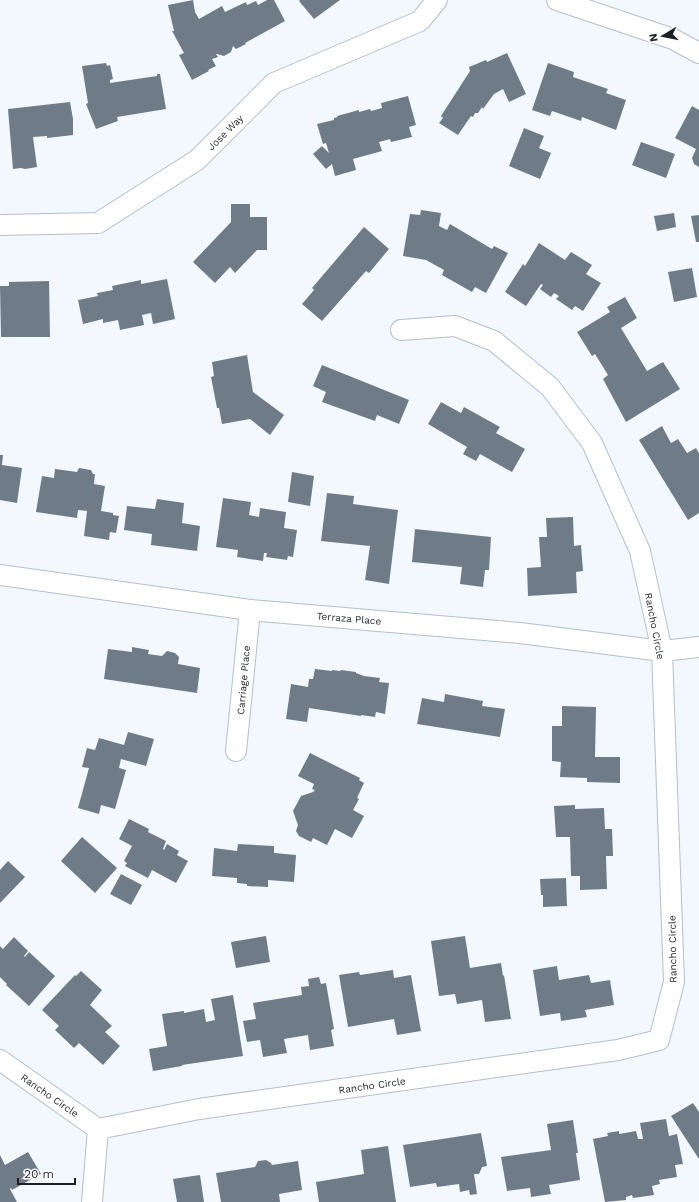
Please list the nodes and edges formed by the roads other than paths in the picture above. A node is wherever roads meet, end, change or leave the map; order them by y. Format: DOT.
graph roads {
  1 [pos="437,0"];
  2 [pos="557,0"];
  3 [pos="699,53"];
  4 [pos="0,225"];
  5 [pos="401,330"];
  6 [pos="0,575"];
  7 [pos="250,610"];
  8 [pos="699,647"];
  9 [pos="662,651"];
  10 [pos="236,751"];
  11 [pos="0,1060"];
  12 [pos="98,1129"];
  13 [pos="92,1202"];
  1 -- 4 [label="street, Jose Way"];
  2 -- 3 [label="street"];
  5 -- 9 [label="street, Rancho Circle"];
  6 -- 7 [label="street, Terraza Place"];
  7 -- 9 [label="street, Terraza Place"];
  7 -- 10 [label="street, Carriage Place"];
  8 -- 9 [label="street, Terraza Place"];
  9 -- 12 [label="street, Rancho Circle"];
  11 -- 12 [label="street, Rancho Circle"];
  12 -- 13 [label="street"];
}
